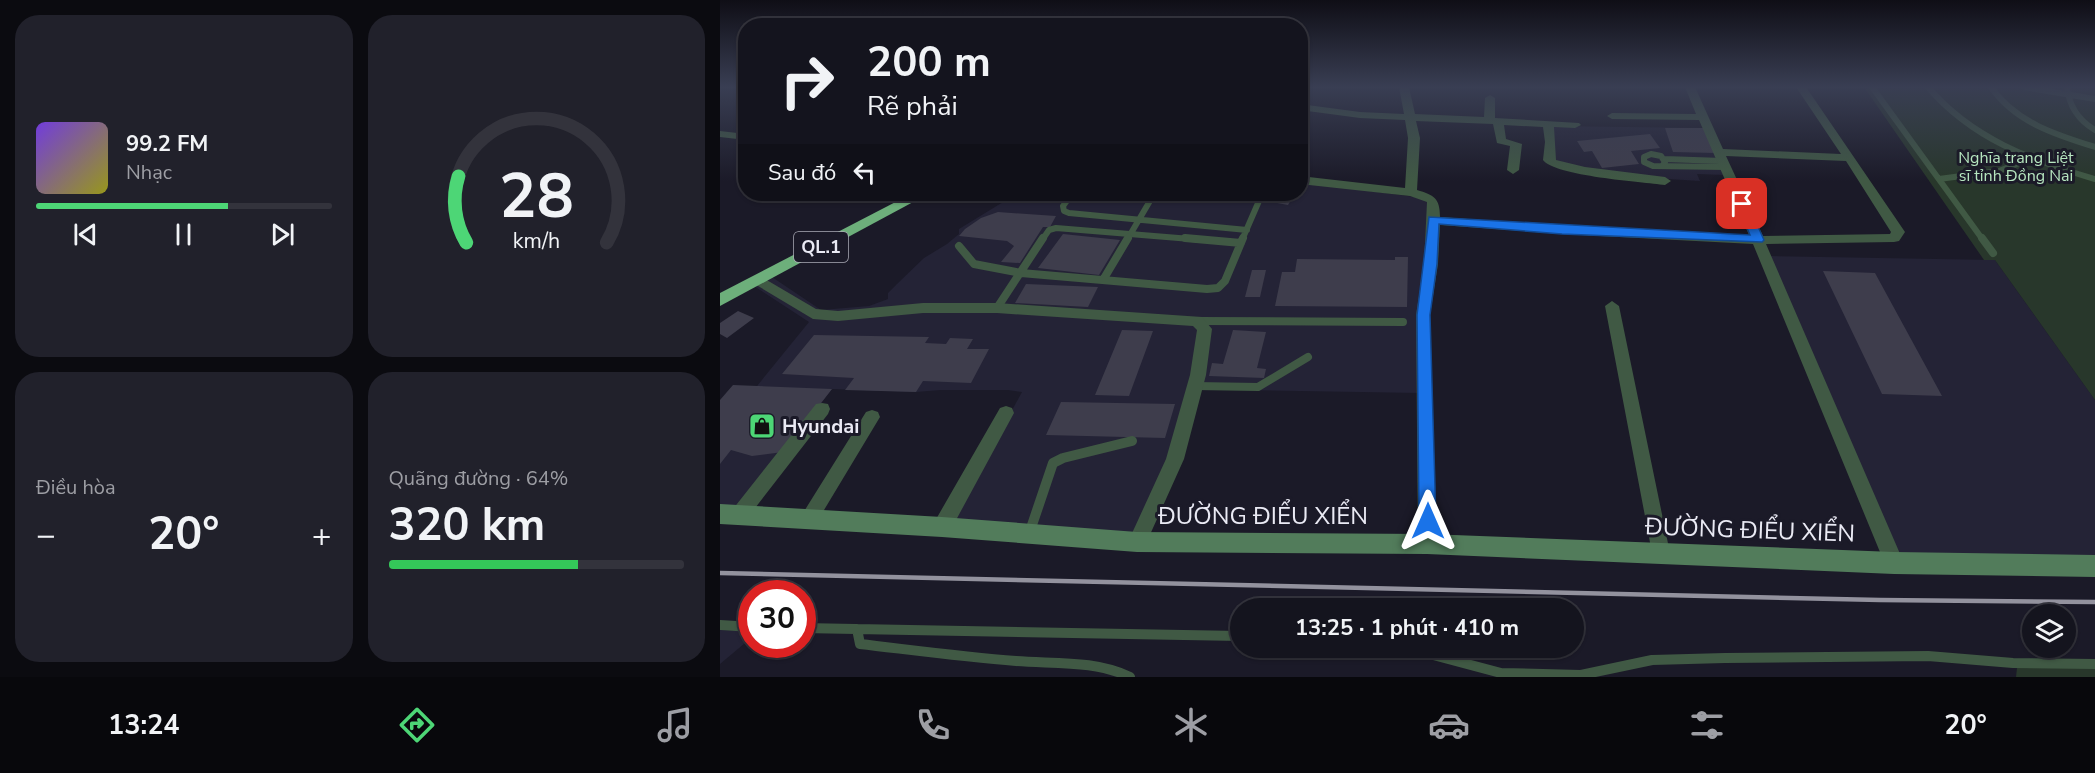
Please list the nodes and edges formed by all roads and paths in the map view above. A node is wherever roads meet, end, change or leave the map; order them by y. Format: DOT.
graph roads {
  1 [pos="1411,119"];
  2 [pos="1444,119"];
  3 [pos="1704,119"];
  4 [pos="1823,119"];
  5 [pos="1895,119"];
  6 [pos="1961,119"];
  7 [pos="2027,119"];
  8 [pos="2080,119"];
  9 [pos="1493,121"];
  10 [pos="1548,123"];
  11 [pos="1575,124"];
  12 [pos="2095,130"];
  13 [pos="720,134"];
  14 [pos="738,135"];
  15 [pos="2095,147"];
  16 [pos="1850,158"];
  17 [pos="2032,158"];
  18 [pos="1722,160"];
  19 [pos="1664,162"];
  20 [pos="1513,170"];
  21 [pos="2095,178"];
  22 [pos="1939,179"];
  23 [pos="1308,181"];
  24 [pos="1665,181"];
  25 [pos="1411,192"];
  26 [pos="886,201"];
  27 [pos="908,201"];
  28 [pos="1067,201"];
  29 [pos="1150,201"];
  30 [pos="1259,201"];
  31 [pos="1139,220"];
  32 [pos="1433,220"];
  33 [pos="1246,230"];
  34 [pos="1131,233"];
  35 [pos="1758,240"];
  36 [pos="1241,243"];
  37 [pos="959,246"];
  38 [pos="1993,253"];
  39 [pos="1021,273"];
  40 [pos="758,280"];
  41 [pos="1103,280"];
  42 [pos="720,288"];
  43 [pos="720,300"];
  44 [pos="1612,306"];
  45 [pos="997,308"];
  46 [pos="1197,321"];
  47 [pos="1403,322"];
  48 [pos="1308,357"];
  49 [pos="1195,386"];
  50 [pos="822,409"];
  51 [pos="1006,413"];
  52 [pos="872,417"];
  53 [pos="1132,441"];
  54 [pos="729,515"];
  55 [pos="809,519"];
  56 [pos="942,527"];
  57 [pos="1029,533"];
  58 [pos="1137,542"];
  59 [pos="1427,544"];
  60 [pos="1661,553"];
  61 [pos="1894,563"];
  62 [pos="2095,566"];
  63 [pos="720,626"];
  64 [pos="738,627"];
  65 [pos="816,628"];
  66 [pos="857,629"];
  67 [pos="1230,636"];
  68 [pos="1445,658"];
  69 [pos="2095,664"];
  70 [pos="1130,677"];
  1 -- 25 [label="street"];
  2 -- 9 [label="street"];
  3 -- 18 [label="street"];
  4 -- 16 [label="street"];
  5 -- 22 [label="lane"];
  6 -- 17 [label="lane"];
  7 -- 15 [label="lane"];
  8 -- 12 [label="lane"];
  9 -- 10 [label="street"];
  9 -- 20 [label="street"];
  10 -- 11 [label="street"];
  10 -- 24 [label="street"];
  13 -- 14 [label="street"];
  16 -- 18 [label="street"];
  16 -- 35 [label="street"];
  17 -- 21 [label="lane"];
  17 -- 22 [label="lane"];
  18 -- 19 [label="lane"];
  18 -- 35 [label="street"];
  22 -- 38 [label="lane"];
  23 -- 25 [label="street"];
  25 -- 32 [label="street"];
  26 -- 42 [label="highway, QL.1"];
  27 -- 40 [label="highway, QL.1"];
  28 -- 31 [label="lane"];
  29 -- 31 [label="lane"];
  30 -- 33 [label="lane"];
  31 -- 33 [label="lane"];
  31 -- 34 [label="lane"];
  32 -- 35 [label="street"];
  32 -- 59 [label="street"];
  33 -- 36 [label="lane"];
  34 -- 36 [label="lane"];
  34 -- 39 [label="lane"];
  34 -- 41 [label="lane"];
  35 -- 61 [label="street"];
  36 -- 41 [label="lane"];
  37 -- 39 [label="lane"];
  39 -- 41 [label="lane"];
  39 -- 45 [label="lane"];
  40 -- 43 [label="highway, QL.1"];
  40 -- 45 [label="street"];
  44 -- 60 [label="street"];
  45 -- 46 [label="street"];
  46 -- 47 [label="lane"];
  46 -- 49 [label="street"];
  48 -- 49 [label="lane"];
  49 -- 58 [label="street"];
  50 -- 54 [label="street"];
  51 -- 56 [label="street"];
  52 -- 55 [label="street"];
  53 -- 57 [label="lane"];
  54 -- 55 [label="street, ĐƯỜNG ĐIỂU XIỂN"];
  55 -- 56 [label="street, ĐƯỜNG ĐIỂU XIỂN"];
  56 -- 57 [label="street, ĐƯỜNG ĐIỂU XIỂN"];
  57 -- 58 [label="street, ĐƯỜNG ĐIỂU XIỂN"];
  58 -- 59 [label="street, ĐƯỜNG ĐIỂU XIỂN"];
  59 -- 60 [label="street, ĐƯỜNG ĐIỂU XIỂN"];
  60 -- 61 [label="street, ĐƯỜNG ĐIỂU XIỂN"];
  61 -- 62 [label="street, ĐƯỜNG ĐIỂU XIỂN"];
  63 -- 64 [label="lane"];
  65 -- 66 [label="lane"];
  66 -- 67 [label="lane"];
  66 -- 70 [label="lane"];
  68 -- 69 [label="lane"];
}
